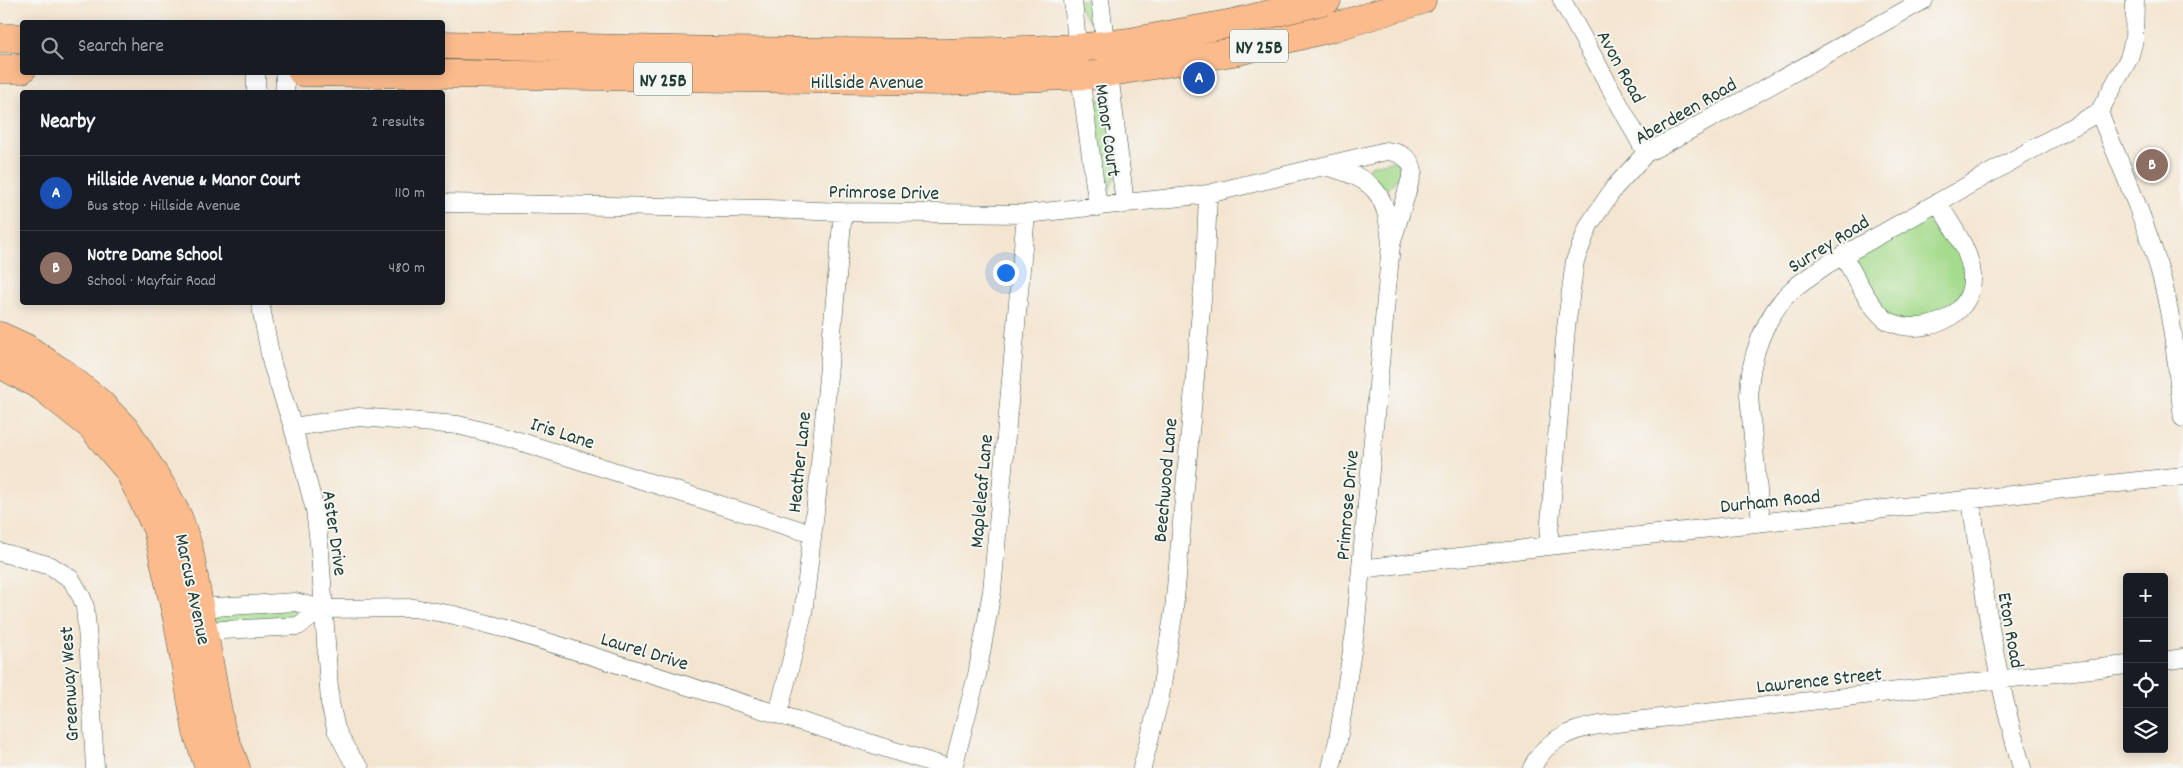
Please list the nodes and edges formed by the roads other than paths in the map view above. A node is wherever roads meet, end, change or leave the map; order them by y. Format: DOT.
graph roads {
  1 [pos="1073,0"];
  2 [pos="1100,0"];
  3 [pos="1327,0"];
  4 [pos="1422,0"];
  5 [pos="1562,0"];
  6 [pos="1924,0"];
  7 [pos="2135,0"];
  8 [pos="0,38"];
  9 [pos="20,38"];
  10 [pos="445,45"];
  11 [pos="1106,58"];
  12 [pos="1079,61"];
  13 [pos="0,69"];
  14 [pos="20,69"];
  15 [pos="445,74"];
  16 [pos="256,75"];
  17 [pos="286,75"];
  18 [pos="256,90"];
  19 [pos="285,90"];
  20 [pos="2099,112"];
  21 [pos="1646,153"];
  22 [pos="1321,165"];
  23 [pos="1208,194"];
  24 [pos="445,202"];
  25 [pos="1938,203"];
  26 [pos="1125,204"];
  27 [pos="1098,207"];
  28 [pos="843,212"];
  29 [pos="1026,214"];
  30 [pos="1391,245"];
  31 [pos="1843,256"];
  32 [pos="261,305"];
  33 [pos="0,336"];
  34 [pos="0,364"];
  35 [pos="2183,418"];
  36 [pos="293,427"];
  37 [pos="2183,476"];
  38 [pos="1971,498"];
  39 [pos="1762,522"];
  40 [pos="812,534"];
  41 [pos="1548,546"];
  42 [pos="0,552"];
  43 [pos="1362,569"];
  44 [pos="323,609"];
  45 [pos="202,620"];
  46 [pos="178,623"];
  47 [pos="2183,658"];
  48 [pos="2168,660"];
  49 [pos="2123,665"];
  50 [pos="1999,680"];
  51 [pos="778,714"];
  52 [pos="95,768"];
  53 [pos="209,768"];
  54 [pos="236,768"];
  55 [pos="360,768"];
  56 [pos="949,768"];
  57 [pos="953,768"];
  58 [pos="1142,768"];
  59 [pos="1331,768"];
  60 [pos="1532,768"];
  61 [pos="2022,768"];
  1 -- 12 [label="street, Manor Court"];
  2 -- 11 [label="street, Manor Court"];
  3 -- 11 [label="main road, Hillside Avenue / NY 25B"];
  4 -- 11 [label="main road, Hillside Avenue / NY 25B"];
  5 -- 21 [label="street, Avon Road"];
  6 -- 21 [label="street, Aberdeen Road"];
  7 -- 20 [label="street"];
  8 -- 9 [label="main road"];
  10 -- 12 [label="main road, Hillside Avenue / NY 25B"];
  11 -- 12 [label="main road, Hillside Avenue / NY 25B"];
  11 -- 26 [label="street, Manor Court"];
  12 -- 15 [label="main road, Hillside Avenue / NY 25B"];
  12 -- 27 [label="street, Manor Court"];
  13 -- 14 [label="main road"];
  16 -- 18 [label="street"];
  17 -- 19 [label="street"];
  20 -- 25 [label="street, Surrey Road"];
  20 -- 35 [label="street"];
  21 -- 41 [label="street, Aberdeen Road"];
  22 -- 23 [label="street, Primrose Drive"];
  22 -- 30 [label="street, Primrose Drive"];
  22 -- 30 [label="street, Primrose Drive"];
  23 -- 26 [label="street, Primrose Drive"];
  23 -- 58 [label="street, Beechwood Lane"];
  24 -- 28 [label="street, Primrose Drive"];
  25 -- 31 [label="street, Surrey Road"];
  25 -- 31 [label="street"];
  26 -- 27 [label="street, Primrose Drive"];
  27 -- 29 [label="street, Primrose Drive"];
  28 -- 29 [label="street, Primrose Drive"];
  28 -- 40 [label="street, Heather Lane"];
  29 -- 57 [label="street, Mapleleaf Lane"];
  30 -- 43 [label="street, Primrose Drive"];
  31 -- 39 [label="street, Surrey Road"];
  32 -- 36 [label="street, Aster Drive"];
  33 -- 45 [label="main road, Marcus Avenue"];
  34 -- 46 [label="main road, Marcus Avenue"];
  36 -- 40 [label="street, Iris Lane"];
  36 -- 44 [label="street, Aster Drive"];
  37 -- 38 [label="street, Durham Road"];
  38 -- 39 [label="street, Durham Road"];
  38 -- 50 [label="street, Eton Road"];
  39 -- 41 [label="street, Durham Road"];
  40 -- 51 [label="street, Heather Lane"];
  41 -- 43 [label="street, Durham Road"];
  42 -- 52 [label="street, Greenway West"];
  43 -- 59 [label="street, Primrose Drive"];
  44 -- 45 [label="street, Laurel Drive"];
  44 -- 45 [label="street, Laurel Drive"];
  44 -- 51 [label="street, Laurel Drive"];
  44 -- 55 [label="street, Aster Drive"];
  45 -- 46 [label="street, Laurel Drive"];
  45 -- 54 [label="main road, Marcus Avenue"];
  46 -- 53 [label="main road, Marcus Avenue"];
  47 -- 48 [label="street"];
  49 -- 50 [label="street, Lawrence Street"];
  50 -- 60 [label="street, Lawrence Street"];
  50 -- 61 [label="street, Eton Road"];
  51 -- 56 [label="street, Laurel Drive"];
}
